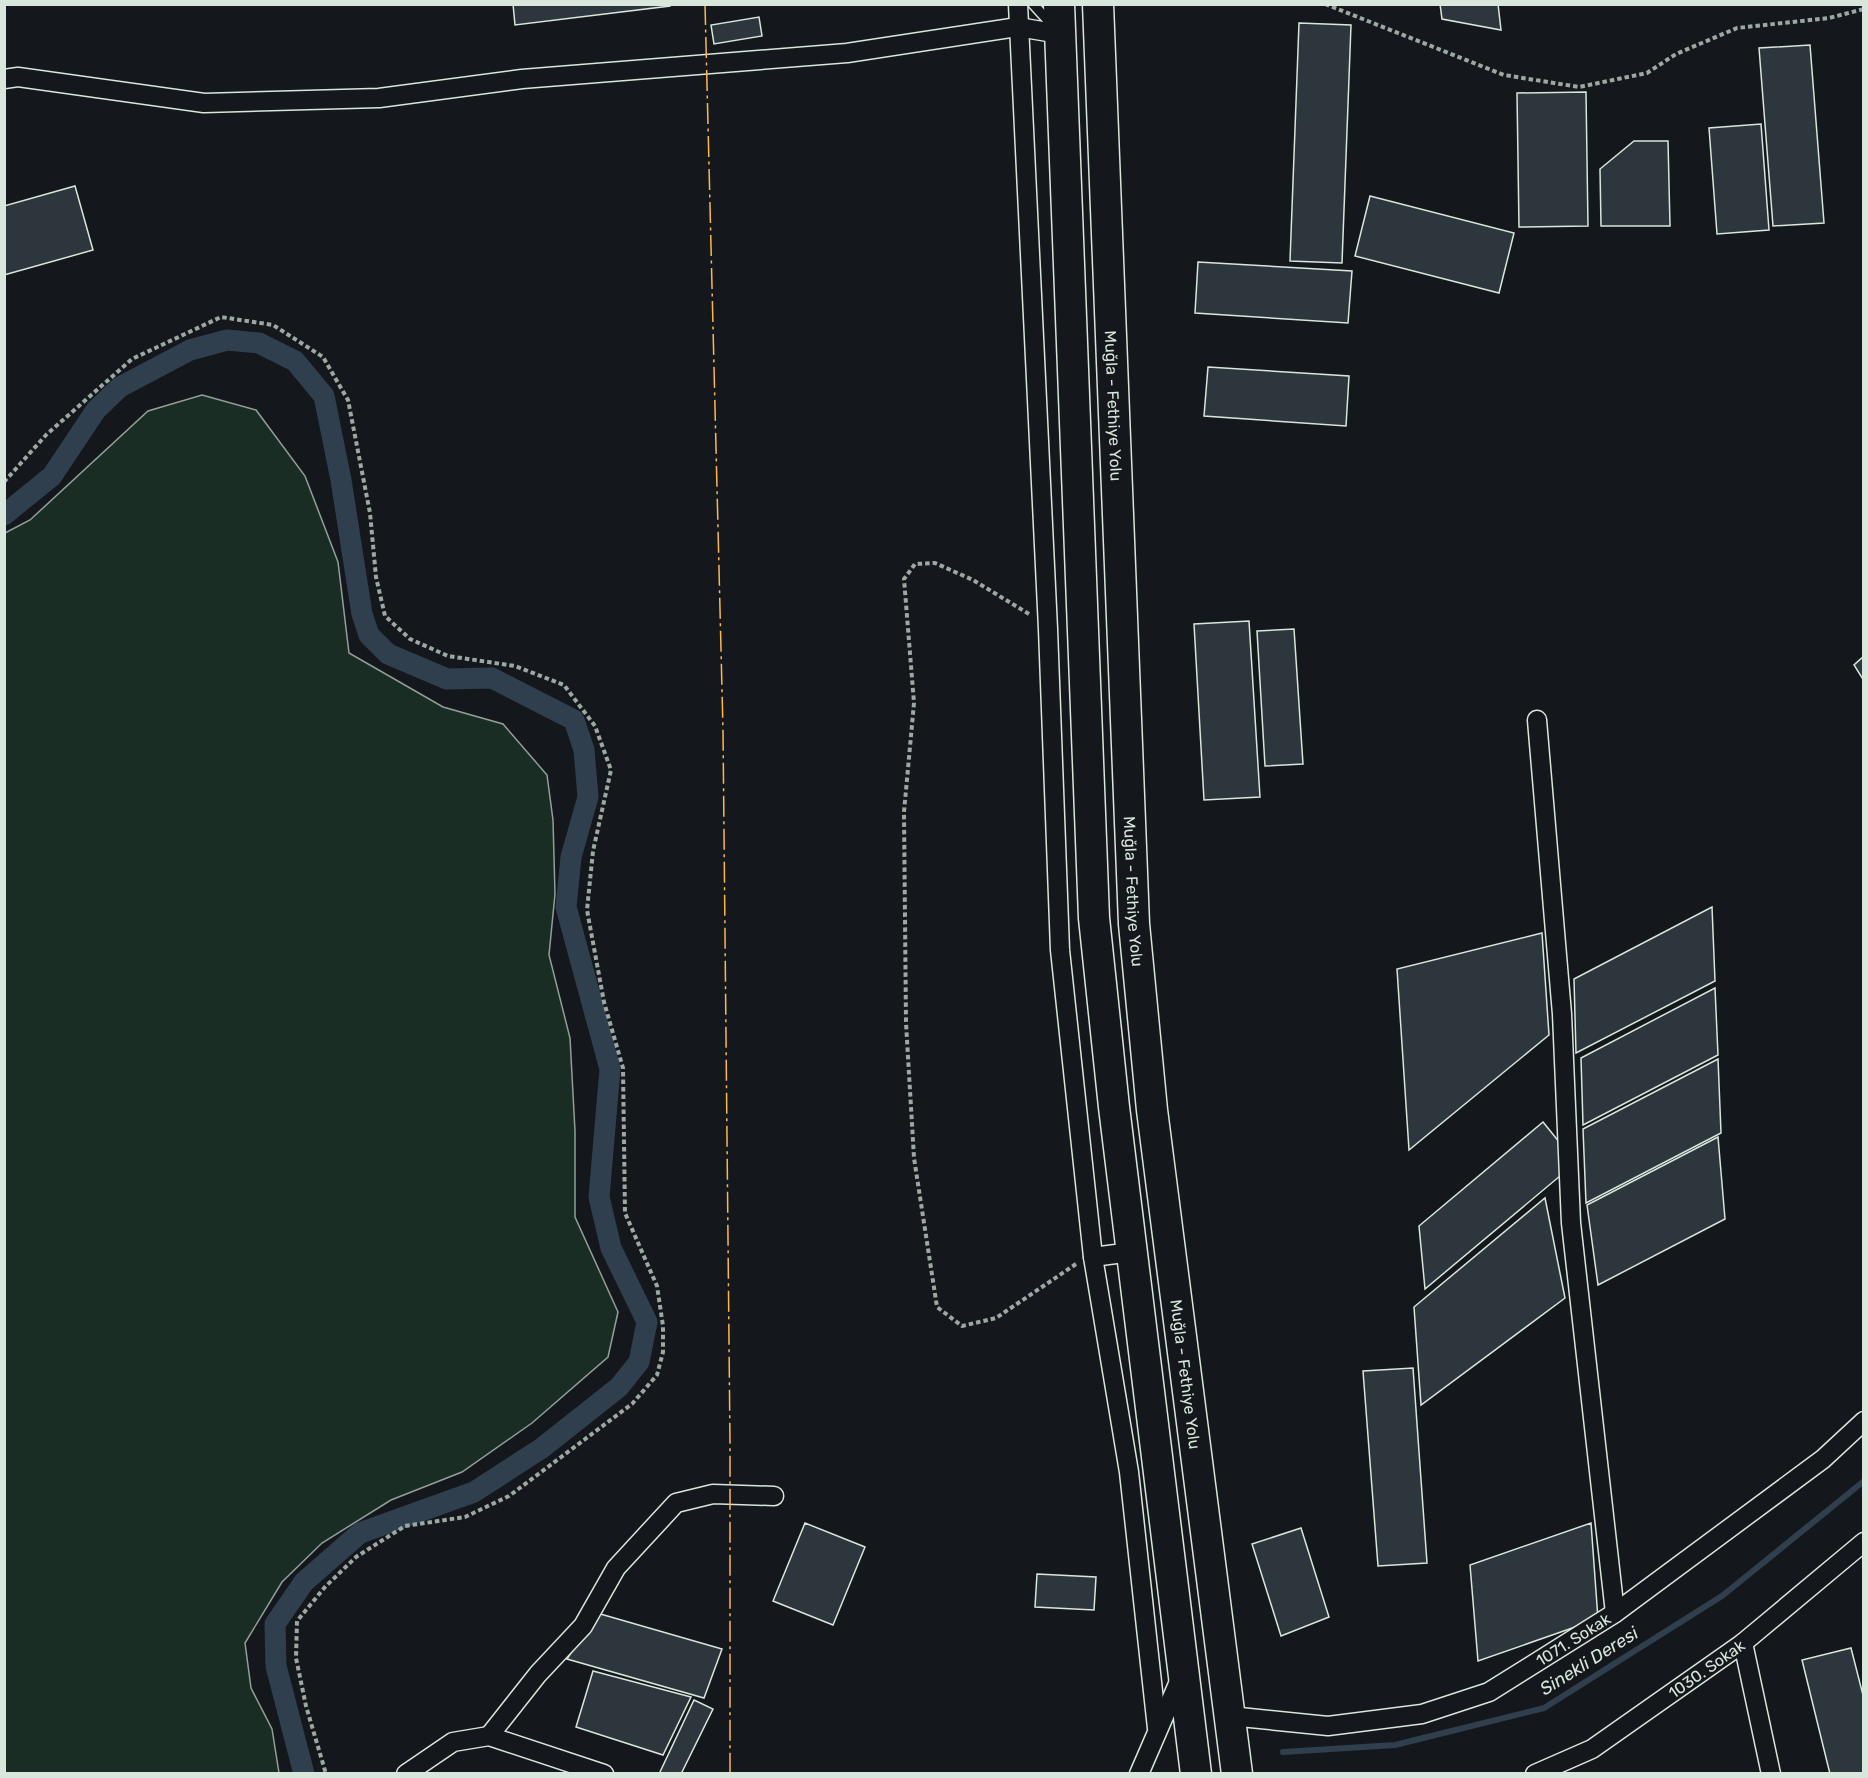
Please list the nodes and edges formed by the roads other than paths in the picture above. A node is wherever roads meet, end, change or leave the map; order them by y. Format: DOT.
graph roads {
  1 [pos="1018,4"];
  2 [pos="1033,4"];
  3 [pos="1059,4"];
  4 [pos="1098,4"];
  5 [pos="1018,27"];
  6 [pos="1060,34"];
  7 [pos="4,79"];
  8 [pos="1537,720"];
  9 [pos="1131,1252"];
  10 [pos="1093,1257"];
  11 [pos="1863,1421"];
  12 [pos="774,1496"];
  13 [pos="1863,1542"];
  14 [pos="1615,1612"];
  15 [pos="1743,1643"];
  16 [pos="1183,1672"];
  17 [pos="1230,1716"];
  18 [pos="1157,1728"];
  19 [pos="489,1736"];
  20 [pos="406,1773"];
  21 [pos="604,1773"];
  22 [pos="1139,1773"];
  23 [pos="1196,1773"];
  24 [pos="1237,1773"];
  25 [pos="1535,1773"];
  26 [pos="1771,1773"];
  1 -- 5 [label="street"];
  2 -- 6 [label="lane"];
  3 -- 6 [label="highway"];
  4 -- 17 [label="highway, Muğla - Fethiye Yolu"];
  5 -- 6 [label="street"];
  5 -- 7 [label="street"];
  5 -- 10 [label="street"];
  6 -- 9 [label="highway"];
  8 -- 14 [label="street"];
  9 -- 10 [label="street"];
  9 -- 16 [label="highway"];
  10 -- 18 [label="street"];
  11 -- 14 [label="street, 1071. Sokak"];
  12 -- 19 [label="street"];
  13 -- 15 [label="street, 1030. Sokak"];
  14 -- 17 [label="street, 1071. Sokak"];
  15 -- 25 [label="street, 1030. Sokak"];
  15 -- 26 [label="street"];
  16 -- 18 [label="street"];
  16 -- 23 [label="highway"];
  17 -- 24 [label="highway, Muğla - Fethiye Yolu"];
  18 -- 22 [label="street"];
  19 -- 20 [label="street"];
  19 -- 21 [label="street"];
}
